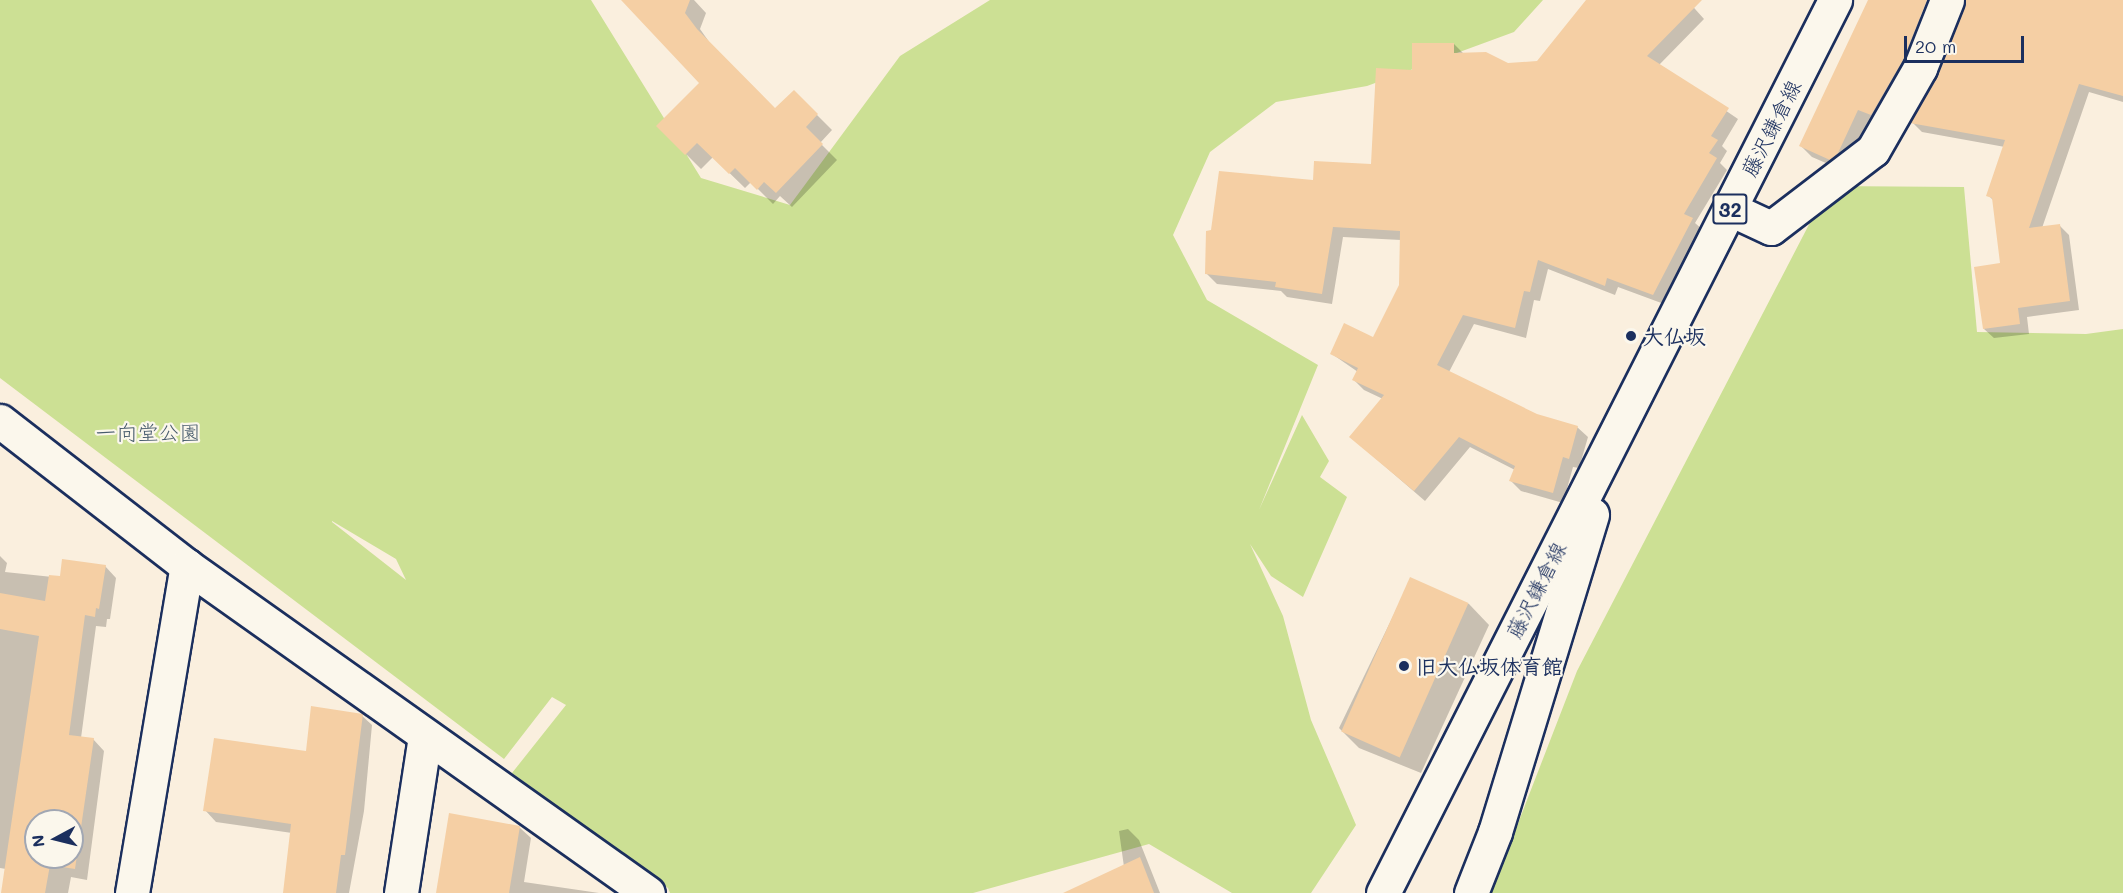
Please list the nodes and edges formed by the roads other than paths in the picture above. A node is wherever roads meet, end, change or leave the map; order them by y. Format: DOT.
graph roads {
  1 [pos="1834,0"];
  2 [pos="1947,0"];
  3 [pos="1730,209"];
  4 [pos="1624,416"];
  5 [pos="0,421"];
  6 [pos="188,566"];
  7 [pos="425,736"];
  8 [pos="132,893"];
  9 [pos="401,893"];
  10 [pos="648,893"];
  11 [pos="1383,893"];
  12 [pos="1470,893"];
  1 -- 3 [label="street, 藤沢鎌倉線 / 32"];
  2 -- 3 [label="street"];
  3 -- 4 [label="street, 藤沢鎌倉線 / 32"];
  4 -- 11 [label="street, 藤沢鎌倉線 / 32"];
  4 -- 12 [label="street, 藤沢鎌倉線 / 32"];
  5 -- 6 [label="street"];
  6 -- 7 [label="street"];
  6 -- 8 [label="street"];
  7 -- 9 [label="street"];
  7 -- 10 [label="street"];
}
